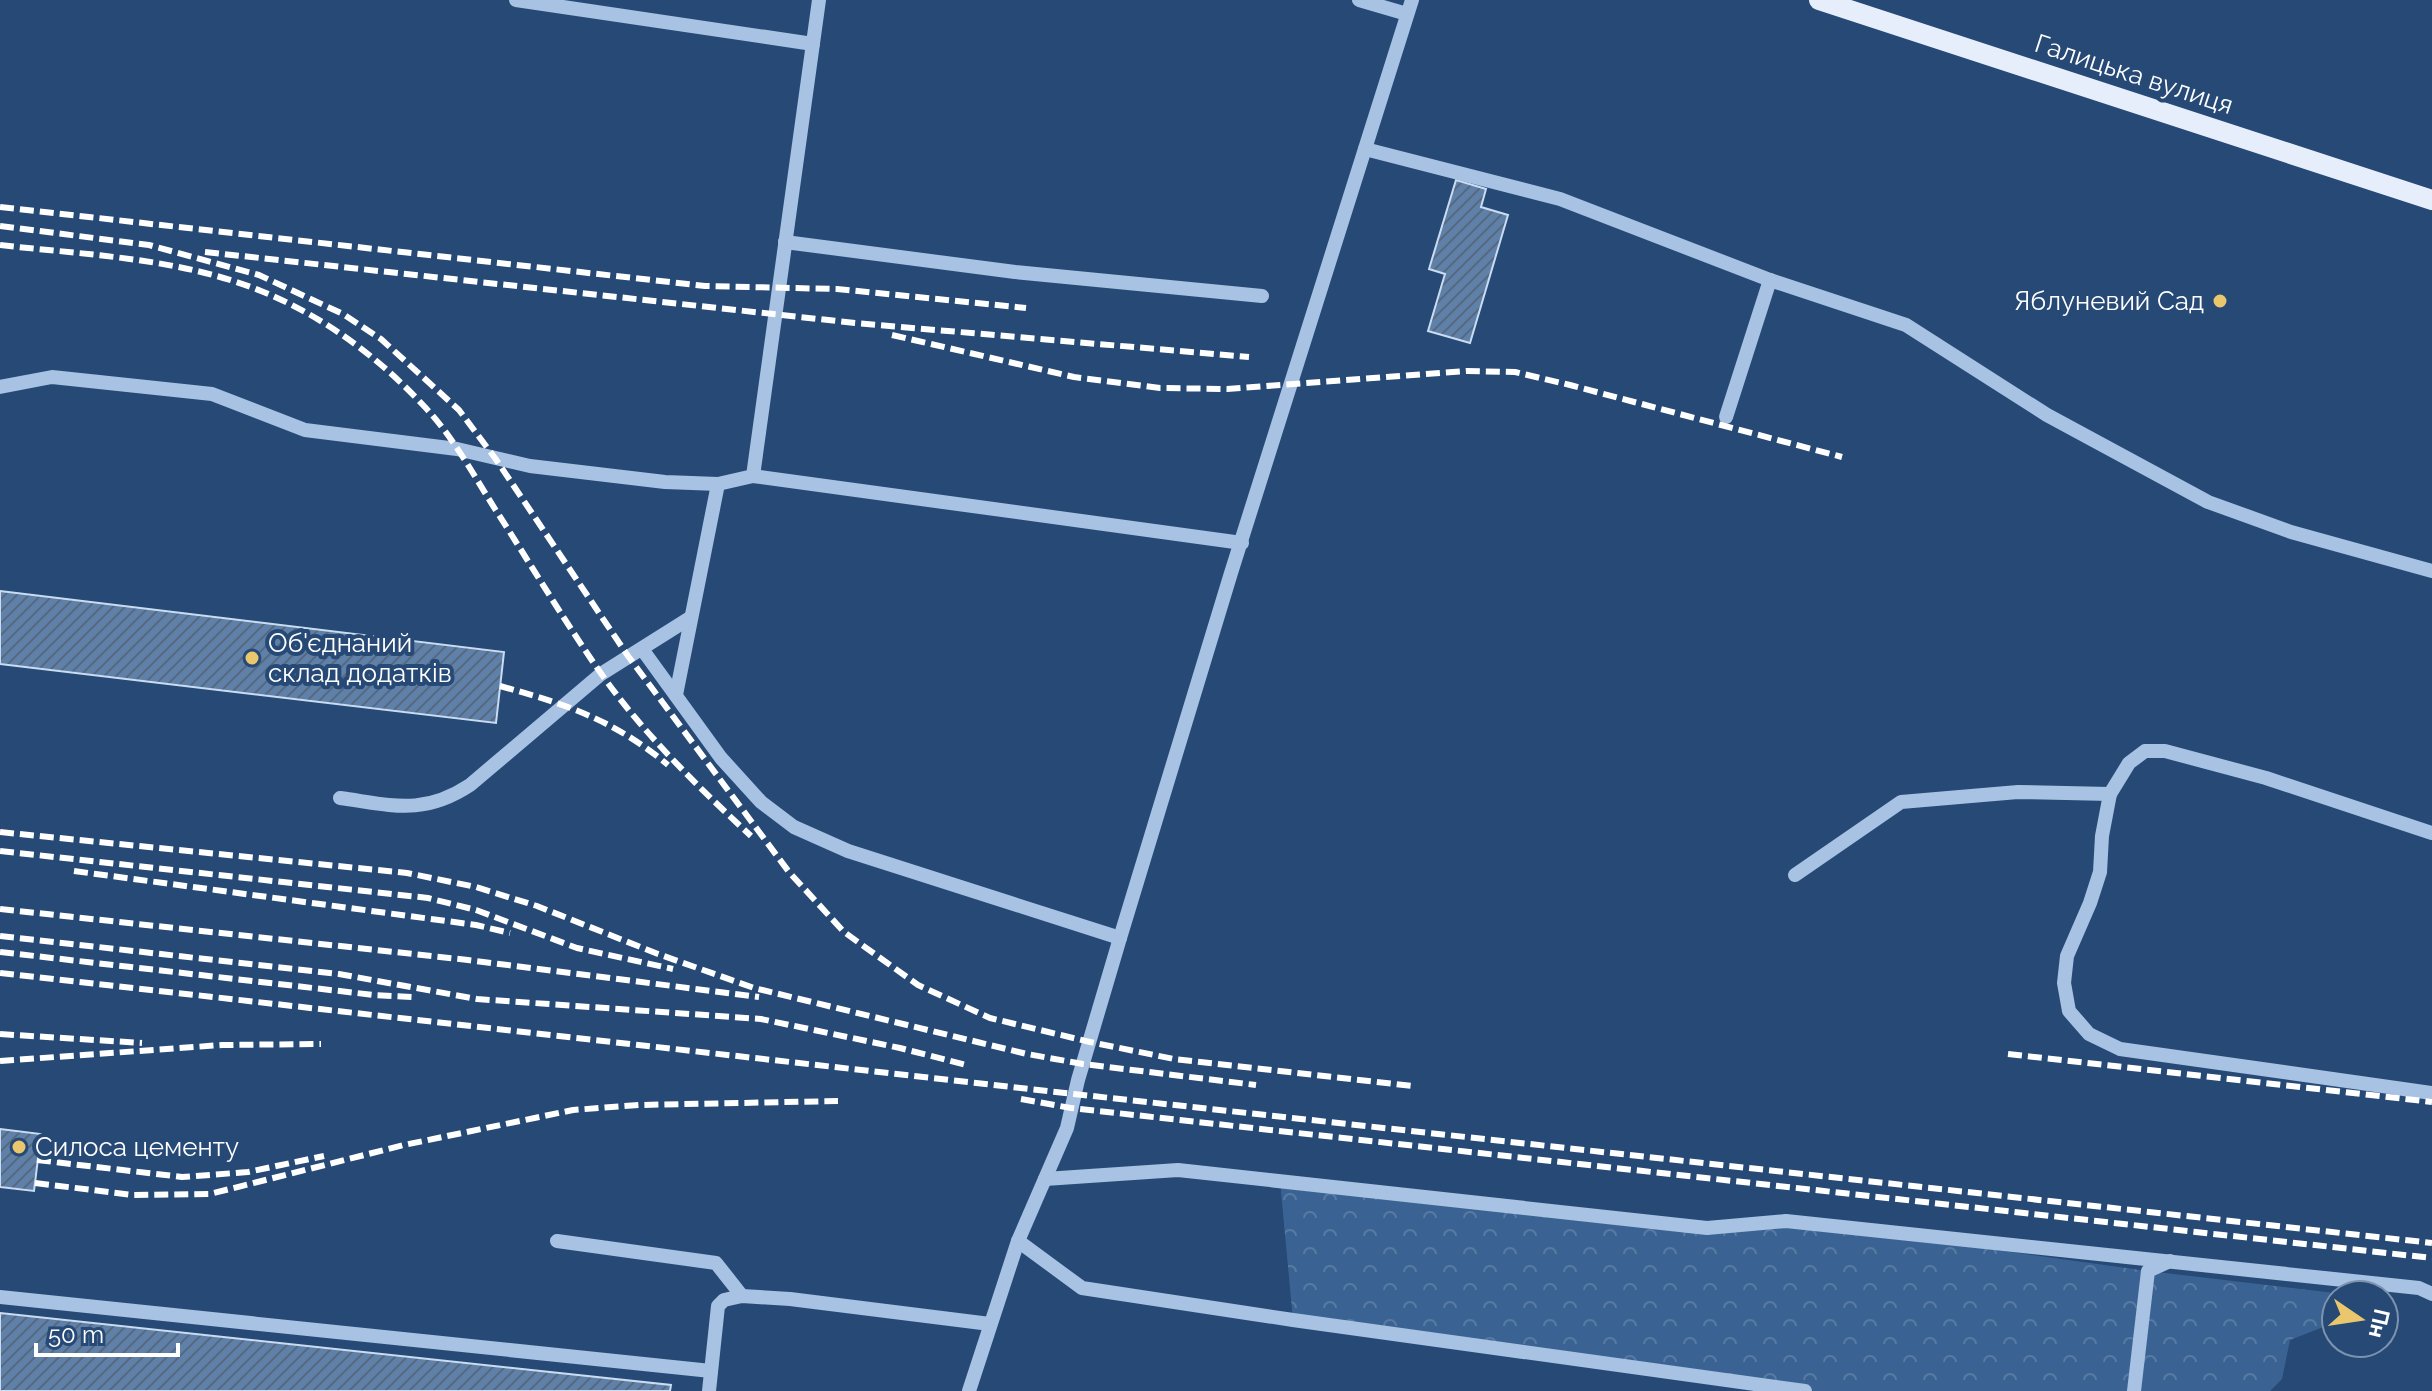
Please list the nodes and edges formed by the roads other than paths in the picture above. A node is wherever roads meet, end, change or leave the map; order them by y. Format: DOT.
graph roads {
  1 [pos="516,0"];
  2 [pos="819,0"];
  3 [pos="1359,0"];
  4 [pos="1819,0"];
  5 [pos="1410,7"];
  6 [pos="813,44"];
  7 [pos="1365,149"];
  8 [pos="2432,200"];
  9 [pos="785,242"];
  10 [pos="1770,280"];
  11 [pos="1262,296"];
  12 [pos="0,387"];
  13 [pos="1726,417"];
  14 [pos="753,476"];
  15 [pos="718,484"];
  16 [pos="1242,543"];
  17 [pos="2432,571"];
  18 [pos="690,618"];
  19 [pos="642,649"];
  20 [pos="676,695"];
  21 [pos="2110,794"];
  22 [pos="340,798"];
  23 [pos="2432,833"];
  24 [pos="1795,875"];
  25 [pos="1120,938"];
  26 [pos="2432,1093"];
  27 [pos="1045,1179"];
  28 [pos="557,1241"];
  29 [pos="1018,1241"];
  30 [pos="2170,1261"];
  31 [pos="2432,1294"];
  32 [pos="742,1296"];
  33 [pos="0,1297"];
  34 [pos="990,1324"];
  35 [pos="711,1371"];
  36 [pos="709,1391"];
  37 [pos="969,1391"];
  38 [pos="1805,1391"];
  39 [pos="2134,1391"];
  1 -- 6 [label="street"];
  2 -- 6 [label="street"];
  3 -- 5 [label="street"];
  4 -- 8 [label="main road, Галицька вулиця"];
  5 -- 7 [label="street"];
  6 -- 9 [label="street"];
  7 -- 10 [label="street"];
  7 -- 16 [label="street"];
  9 -- 11 [label="street"];
  9 -- 14 [label="street"];
  10 -- 13 [label="street"];
  10 -- 17 [label="street"];
  12 -- 15 [label="street"];
  14 -- 15 [label="street"];
  14 -- 16 [label="street"];
  15 -- 18 [label="street"];
  16 -- 25 [label="street"];
  18 -- 19 [label="street"];
  18 -- 20 [label="street"];
  19 -- 20 [label="street"];
  19 -- 22 [label="street"];
  20 -- 25 [label="street"];
  21 -- 23 [label="street"];
  21 -- 24 [label="street"];
  21 -- 26 [label="street"];
  25 -- 27 [label="street"];
  27 -- 29 [label="street"];
  27 -- 30 [label="street"];
  28 -- 32 [label="street"];
  29 -- 34 [label="street"];
  29 -- 38 [label="street"];
  30 -- 31 [label="street"];
  30 -- 39 [label="street"];
  32 -- 34 [label="street"];
  32 -- 35 [label="street"];
  33 -- 35 [label="street"];
  34 -- 37 [label="street"];
  35 -- 36 [label="street"];
}
